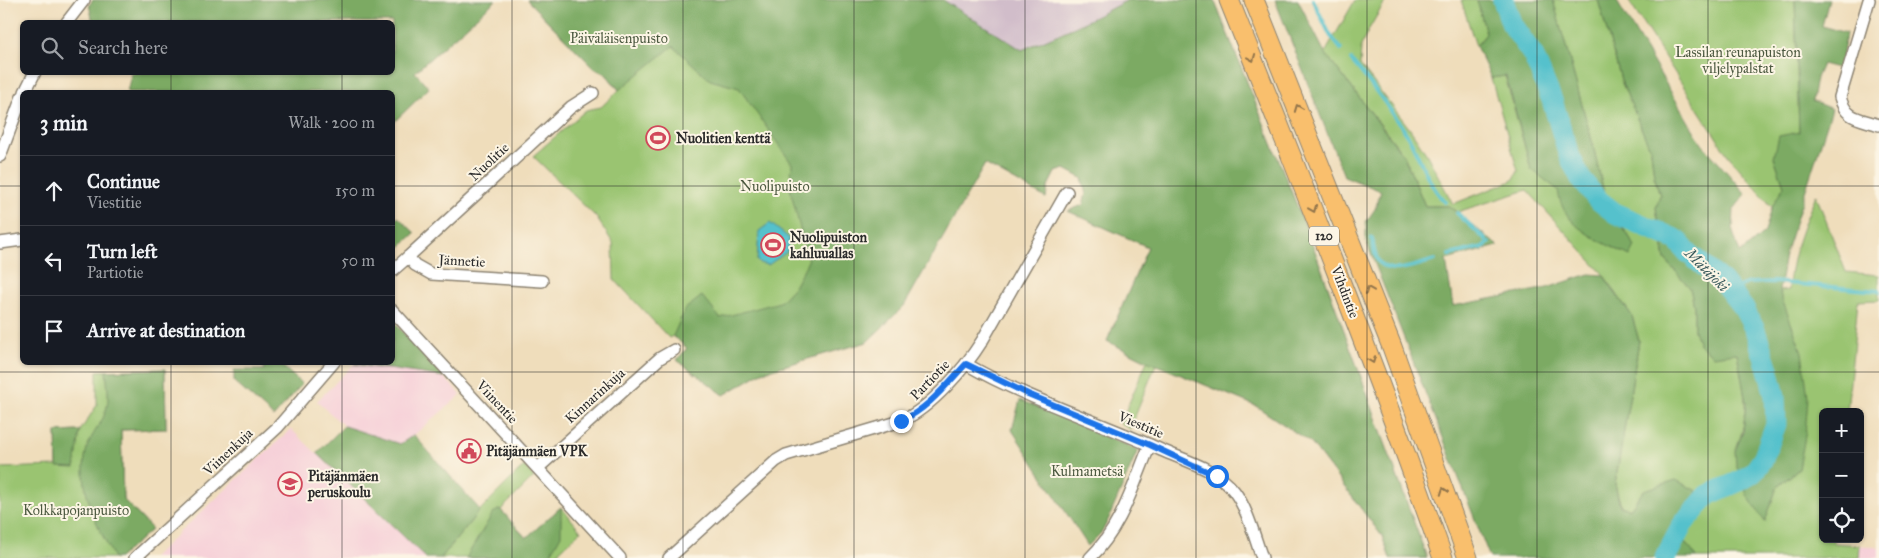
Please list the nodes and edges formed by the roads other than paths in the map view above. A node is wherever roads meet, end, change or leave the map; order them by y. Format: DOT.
graph roads {
  1 [pos="84,0"];
  2 [pos="1229,0"];
  3 [pos="1254,0"];
  4 [pos="1869,0"];
  5 [pos="69,20"];
  6 [pos="34,75"];
  7 [pos="26,90"];
  8 [pos="594,93"];
  9 [pos="20,102"];
  10 [pos="1879,125"];
  11 [pos="0,156"];
  12 [pos="1067,192"];
  13 [pos="20,240"];
  14 [pos="0,243"];
  15 [pos="408,257"];
  16 [pos="395,268"];
  17 [pos="542,280"];
  18 [pos="395,313"];
  19 [pos="674,350"];
  20 [pos="966,364"];
  21 [pos="331,365"];
  22 [pos="1150,445"];
  23 [pos="538,468"];
  24 [pos="135,558"];
  25 [pos="620,558"];
  26 [pos="670,558"];
  27 [pos="1090,558"];
  28 [pos="1262,558"];
  29 [pos="1443,558"];
  30 [pos="1468,558"];
  1 -- 5 [label="street"];
  2 -- 29 [label="main road, Vihdintie / 120, one-way"];
  30 -- 3 [label="main road, Vihdintie / 120, one-way"];
  4 -- 10 [label="street"];
  6 -- 7 [label="street"];
  8 -- 15 [label="street, Nuolitie"];
  9 -- 11 [label="street"];
  12 -- 20 [label="street, Partiotie"];
  13 -- 14 [label="street"];
  15 -- 16 [label="street"];
  15 -- 17 [label="street, Jännetie"];
  18 -- 23 [label="street, Viinentie"];
  19 -- 23 [label="street, Kinnarinkuja"];
  20 -- 22 [label="street, Viestitie"];
  20 -- 26 [label="street, Partiotie"];
  21 -- 24 [label="street, Viinenkuja"];
  22 -- 27 [label="street"];
  22 -- 28 [label="street, Viestitie"];
  23 -- 25 [label="street, Viinentie"];
}
